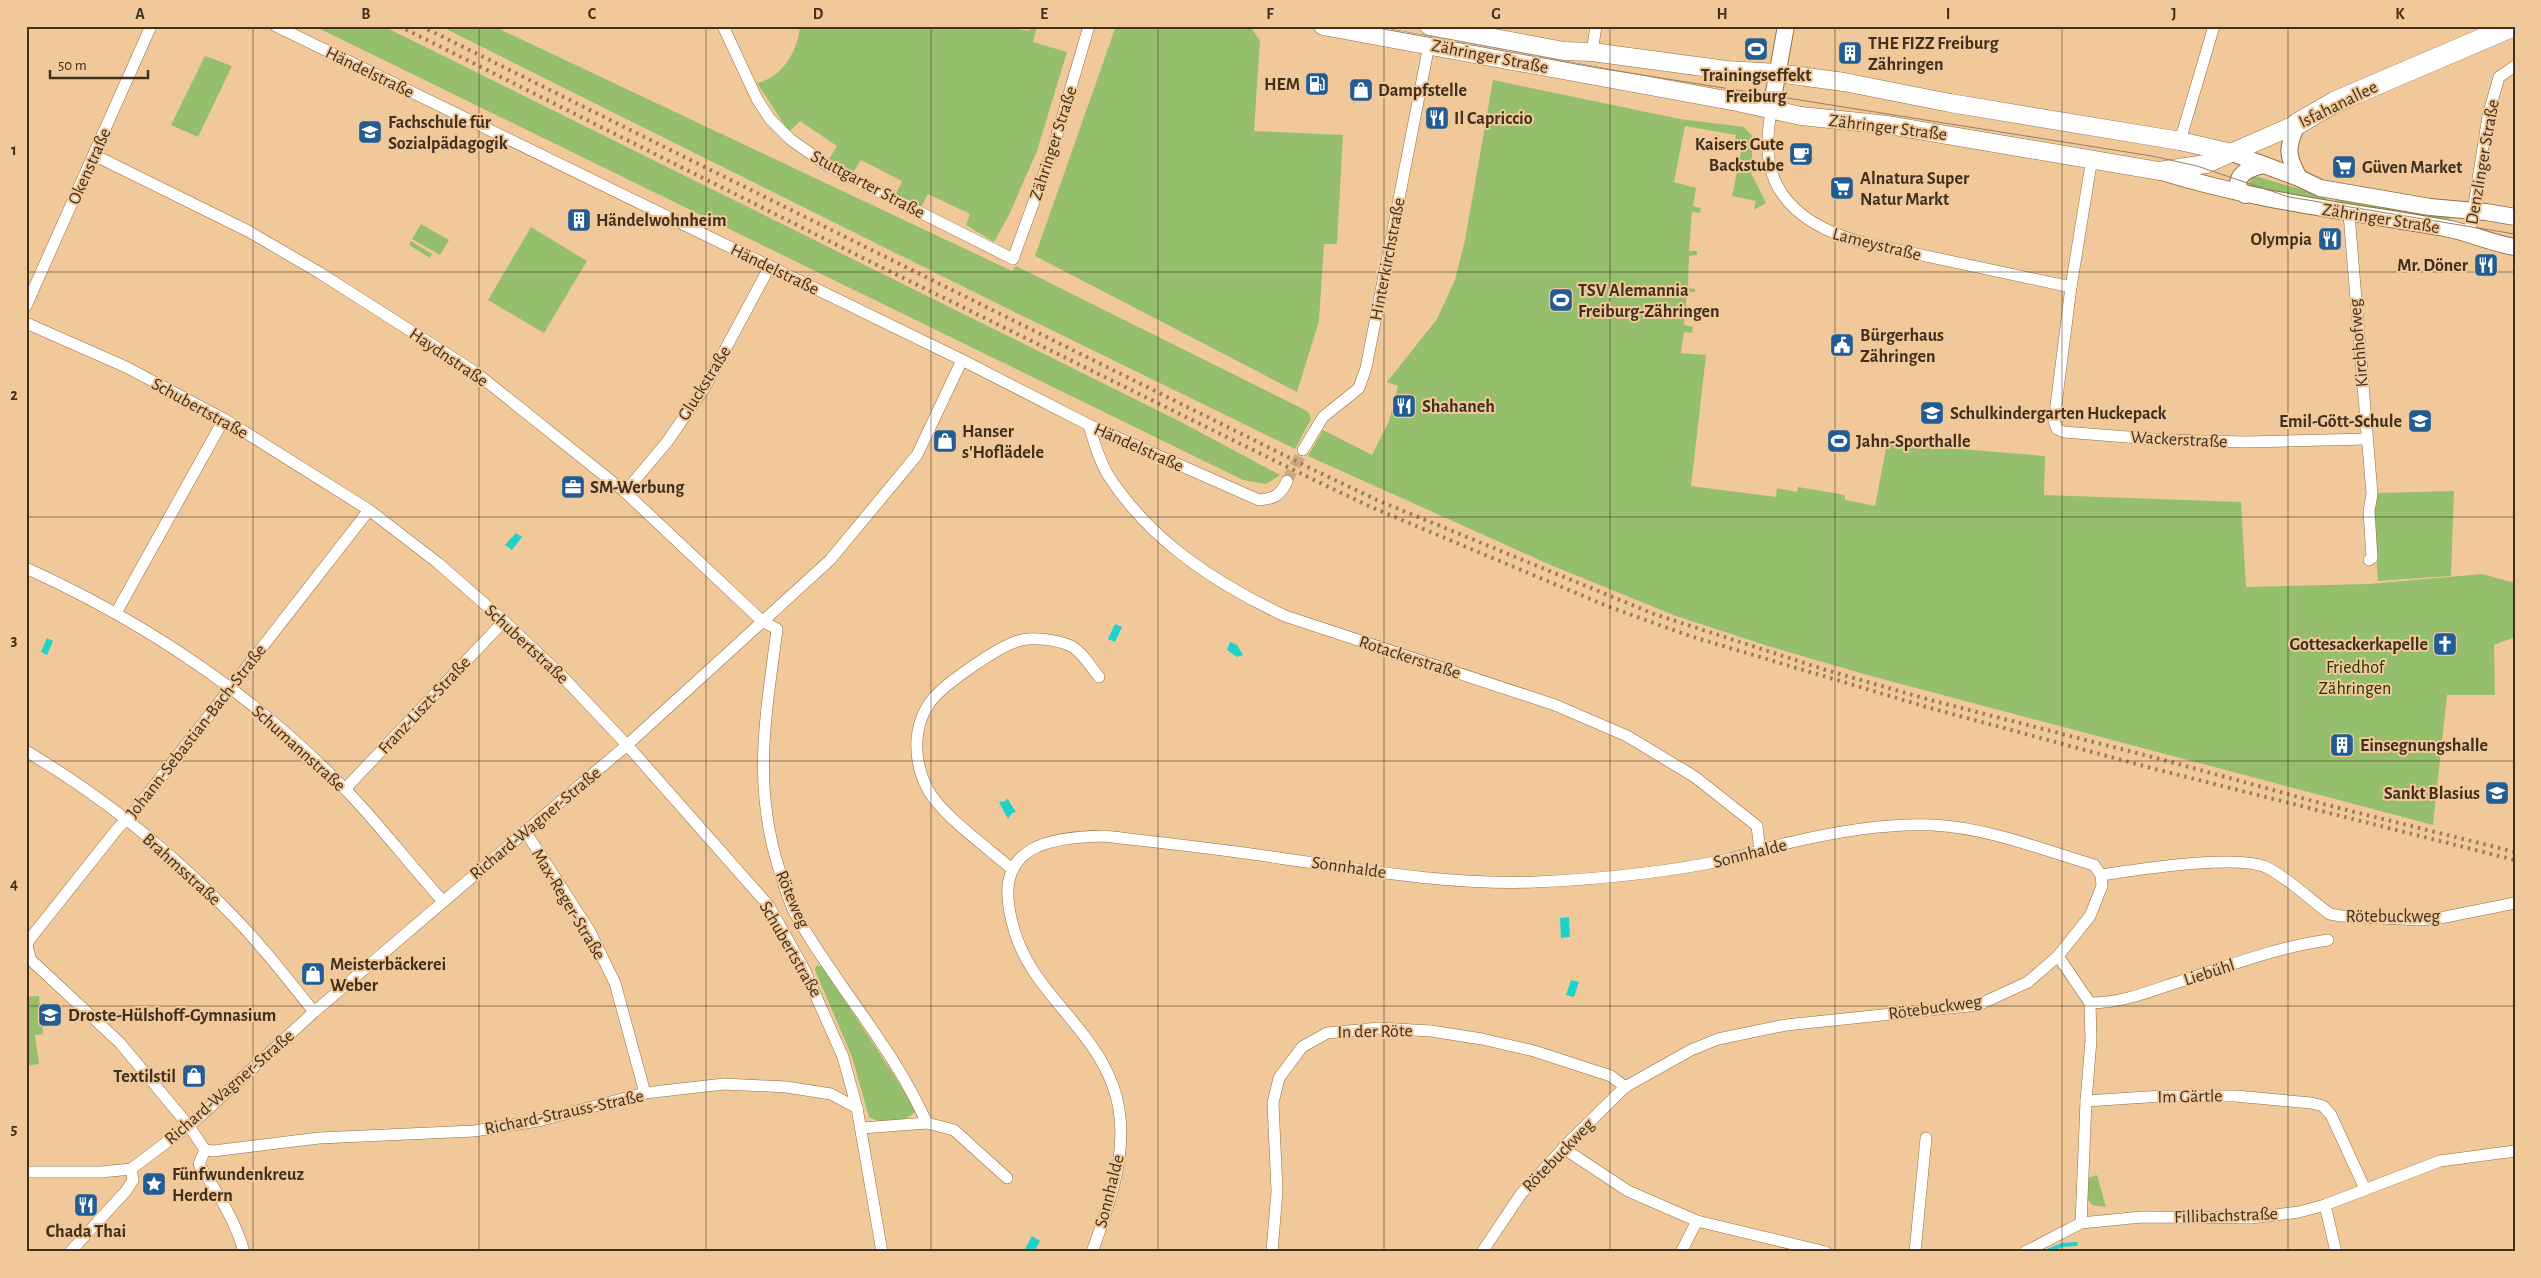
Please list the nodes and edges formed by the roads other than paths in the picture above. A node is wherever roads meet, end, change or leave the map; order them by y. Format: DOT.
graph roads {
  1 [pos="152,26"];
  2 [pos="276,26"];
  3 [pos="723,26"];
  4 [pos="1089,26"];
  5 [pos="1324,26"];
  6 [pos="1429,26"];
  7 [pos="1596,26"];
  8 [pos="1786,26"];
  9 [pos="2214,26"];
  10 [pos="2513,26"];
  11 [pos="1429,45"];
  12 [pos="1592,52"];
  13 [pos="2515,66"];
  14 [pos="1777,74"];
  15 [pos="1771,109"];
  16 [pos="2297,124"];
  17 [pos="2180,141"];
  18 [pos="2232,154"];
  19 [pos="94,155"];
  20 [pos="2092,158"];
  21 [pos="2264,165"];
  22 [pos="2159,171"];
  23 [pos="2299,178"];
  24 [pos="2245,195"];
  25 [pos="2472,211"];
  26 [pos="2349,214"];
  27 [pos="2515,217"];
  28 [pos="2469,236"];
  29 [pos="2515,247"];
  30 [pos="1013,259"];
  31 [pos="770,266"];
  32 [pos="2070,287"];
  33 [pos="26,306"];
  34 [pos="26,324"];
  35 [pos="962,360"];
  36 [pos="224,419"];
  37 [pos="1089,425"];
  38 [pos="2366,438"];
  39 [pos="1303,450"];
  40 [pos="1287,481"];
  41 [pos="625,492"];
  42 [pos="369,510"];
  43 [pos="2369,560"];
  44 [pos="26,568"];
  45 [pos="116,613"];
  46 [pos="762,620"];
  47 [pos="504,621"];
  48 [pos="1099,677"];
  49 [pos="230,688"];
  50 [pos="627,746"];
  51 [pos="26,751"];
  52 [pos="345,789"];
  53 [pos="127,820"];
  54 [pos="525,831"];
  55 [pos="1760,851"];
  56 [pos="1012,869"];
  57 [pos="2101,875"];
  58 [pos="442,900"];
  59 [pos="2515,903"];
  60 [pos="2328,940"];
  61 [pos="27,953"];
  62 [pos="2058,956"];
  63 [pos="2090,1003"];
  64 [pos="314,1012"];
  65 [pos="1626,1088"];
  66 [pos="645,1093"];
  67 [pos="2086,1101"];
  68 [pos="858,1108"];
  69 [pos="927,1123"];
  70 [pos="189,1126"];
  71 [pos="862,1128"];
  72 [pos="1926,1138"];
  73 [pos="1563,1148"];
  74 [pos="205,1150"];
  75 [pos="2515,1151"];
  76 [pos="131,1169"];
  77 [pos="26,1172"];
  78 [pos="1007,1178"];
  79 [pos="2366,1189"];
  80 [pos="2325,1205"];
  81 [pos="1698,1221"];
  82 [pos="2081,1224"];
  83 [pos="70,1252"];
  84 [pos="244,1252"];
  85 [pos="882,1252"];
  86 [pos="1092,1252"];
  87 [pos="1272,1252"];
  88 [pos="1482,1252"];
  89 [pos="1681,1252"];
  90 [pos="1826,1252"];
  91 [pos="1915,1252"];
  92 [pos="2025,1252"];
  93 [pos="2336,1252"];
  1 -- 19 [label="street, Okenstraße"];
  2 -- 31 [label="street, Händelstraße"];
  3 -- 30 [label="street, Stuttgarter Straße"];
  4 -- 30 [label="street, Zähringer Straße"];
  5 -- 11 [label="main road, Zähringer Straße"];
  6 -- 12 [label="main road, Zähringer Straße"];
  7 -- 12 [label="street"];
  8 -- 14 [label="street"];
  9 -- 17 [label="street"];
  10 -- 16 [label="highway, Isfahanallee"];
  11 -- 15 [label="main road, Zähringer Straße"];
  11 -- 39 [label="street, Hinterkirchstraße"];
  12 -- 14 [label="main road, Zähringer Straße"];
  13 -- 25 [label="street, Denzlinger Straße"];
  14 -- 15 [label="street"];
  14 -- 17 [label="main road, Zähringer Straße"];
  15 -- 20 [label="main road, Zähringer Straße"];
  15 -- 32 [label="street, Lameystraße"];
  16 -- 18 [label="main road, Isfahanallee"];
  16 -- 23 [label="street"];
  17 -- 18 [label="main road, Zähringer Straße"];
  18 -- 21 [label="street, Zähringer Straße"];
  18 -- 22 [label="main road, Isfahanallee"];
  19 -- 33 [label="street, Okenstraße"];
  19 -- 41 [label="street, Haydnstraße"];
  20 -- 22 [label="main road, Zähringer Straße"];
  20 -- 32 [label="street, Wackerstraße"];
  21 -- 23 [label="street, Zähringer Straße"];
  21 -- 24 [label="street"];
  22 -- 24 [label="street, Zähringer Straße"];
  23 -- 25 [label="street, Zähringer Straße"];
  24 -- 26 [label="street, Zähringer Straße"];
  25 -- 27 [label="street, Zähringer Straße"];
  25 -- 28 [label="street, Denzlinger Straße"];
  26 -- 28 [label="street, Zähringer Straße"];
  26 -- 38 [label="street, Kirchhofweg"];
  28 -- 29 [label="street, Zähringer Straße"];
  31 -- 35 [label="street, Händelstraße"];
  31 -- 41 [label="street, Gluckstraße"];
  32 -- 38 [label="street, Wackerstraße"];
  34 -- 36 [label="street, Schubertstraße"];
  35 -- 37 [label="street, Händelstraße"];
  35 -- 46 [label="street, Richard-Wagner-Straße"];
  36 -- 42 [label="street, Schubertstraße"];
  36 -- 45 [label="street"];
  37 -- 40 [label="street, Händelstraße"];
  37 -- 55 [label="street, Rotackerstraße"];
  38 -- 43 [label="street, Kirchhofweg"];
  41 -- 46 [label="street, Haydnstraße"];
  42 -- 47 [label="street, Schubertstraße"];
  42 -- 49 [label="street, Johann-Sebastian-Bach-Straße"];
  44 -- 45 [label="street, Schumannstraße"];
  45 -- 49 [label="street, Schumannstraße"];
  46 -- 50 [label="street, Richard-Wagner-Straße"];
  46 -- 69 [label="street, Röteweg"];
  47 -- 50 [label="street, Schubertstraße"];
  47 -- 52 [label="street, Franz-Liszt-Straße"];
  48 -- 56 [label="street"];
  49 -- 52 [label="street, Schumannstraße"];
  49 -- 53 [label="street, Johann-Sebastian-Bach-Straße"];
  50 -- 54 [label="street, Richard-Wagner-Straße"];
  50 -- 68 [label="street, Schubertstraße"];
  51 -- 53 [label="street, Brahmsstraße"];
  52 -- 58 [label="street, Schumannstraße"];
  53 -- 61 [label="street, Johann-Sebastian-Bach-Straße"];
  53 -- 64 [label="street, Brahmsstraße"];
  54 -- 58 [label="street, Richard-Wagner-Straße"];
  54 -- 66 [label="street, Max-Reger-Straße"];
  55 -- 56 [label="street, Sonnhalde"];
  55 -- 57 [label="street, Sonnhalde"];
  56 -- 86 [label="street, Sonnhalde"];
  57 -- 59 [label="street, Rötebuckweg"];
  57 -- 62 [label="street, Rötebuckweg"];
  58 -- 64 [label="street, Richard-Wagner-Straße"];
  60 -- 63 [label="street, Liebühl"];
  61 -- 70 [label="street"];
  62 -- 63 [label="street"];
  62 -- 65 [label="street, Rötebuckweg"];
  63 -- 67 [label="street"];
  64 -- 70 [label="street, Richard-Wagner-Straße"];
  65 -- 73 [label="street, Rötebuckweg"];
  65 -- 87 [label="street, In der Röte"];
  66 -- 68 [label="street, Richard-Strauss-Straße"];
  66 -- 74 [label="street, Richard-Strauss-Straße"];
  67 -- 79 [label="street, Im Gärtle"];
  67 -- 82 [label="street"];
  68 -- 71 [label="street, Schubertstraße"];
  69 -- 71 [label="street"];
  69 -- 78 [label="street"];
  70 -- 74 [label="street"];
  70 -- 76 [label="street, Richard-Wagner-Straße"];
  71 -- 85 [label="street, Schubertstraße"];
  72 -- 91 [label="street"];
  73 -- 81 [label="street"];
  73 -- 88 [label="street, Rötebuckweg"];
  74 -- 84 [label="street"];
  75 -- 79 [label="street, Fillibachstraße"];
  76 -- 77 [label="street"];
  76 -- 83 [label="street"];
  79 -- 80 [label="street, Fillibachstraße"];
  80 -- 82 [label="street, Fillibachstraße"];
  80 -- 93 [label="street"];
  81 -- 89 [label="street"];
  81 -- 90 [label="street"];
  82 -- 92 [label="street, Fillibachstraße"];
}
